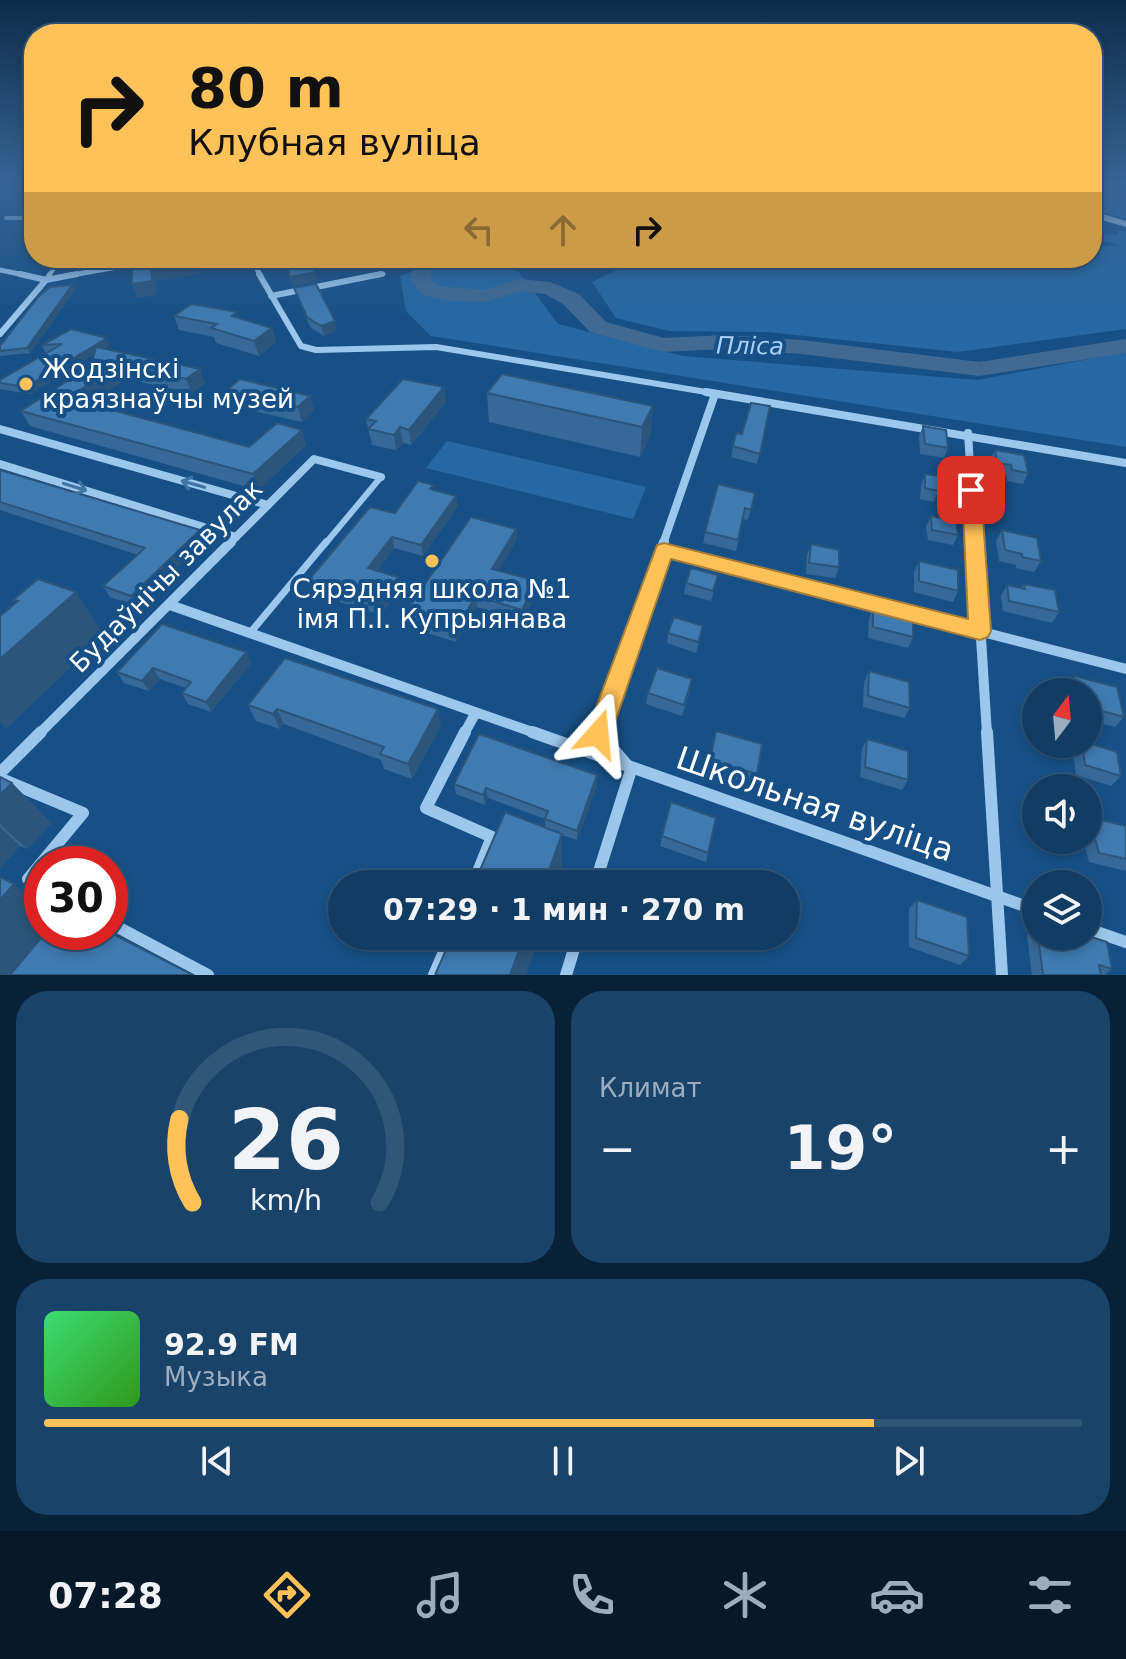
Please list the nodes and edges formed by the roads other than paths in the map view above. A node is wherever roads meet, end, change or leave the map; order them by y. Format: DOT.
graph roads {
  1 [pos="54,268"];
  2 [pos="115,268"];
  3 [pos="256,268"];
  4 [pos="0,270"];
  5 [pos="383,274"];
  6 [pos="46,280"];
  7 [pos="271,296"];
  8 [pos="0,334"];
  9 [pos="715,394"];
  10 [pos="1,430"];
  11 [pos="968,433"];
  12 [pos="1126,463"];
  13 [pos="0,464"];
  14 [pos="381,477"];
  15 [pos="268,505"];
  16 [pos="236,537"];
  17 [pos="664,550"];
  18 [pos="170,605"];
  19 [pos="980,631"];
  20 [pos="250,633"];
  21 [pos="1126,669"];
  22 [pos="475,714"];
  23 [pos="631,770"];
  24 [pos="0,776"];
  25 [pos="56,846"];
  26 [pos="479,870"];
  27 [pos="599,870"];
  28 [pos="997,897"];
  29 [pos="1022,905"];
  30 [pos="128,933"];
  31 [pos="1102,934"];
  32 [pos="1126,942"];
  33 [pos="445,950"];
  34 [pos="574,950"];
  35 [pos="208,975"];
  36 [pos="434,975"];
  37 [pos="566,975"];
  38 [pos="1002,975"];
  1 -- 6 [label="lane"];
  2 -- 6 [label="street"];
  3 -- 7 [label="street"];
  4 -- 6 [label="street"];
  5 -- 7 [label="street"];
  6 -- 8 [label="street"];
  7 -- 9 [label="street"];
  9 -- 11 [label="street"];
  9 -- 17 [label="street"];
  15 -- 10 [label="street, one-way"];
  11 -- 12 [label="street"];
  11 -- 19 [label="street"];
  13 -- 16 [label="street, one-way"];
  14 -- 15 [label="street, Будаўнічы завулак"];
  14 -- 20 [label="lane"];
  15 -- 16 [label="street, Будаўнічы завулак"];
  16 -- 18 [label="street, Будаўнічы завулак"];
  17 -- 19 [label="street"];
  17 -- 23 [label="street"];
  18 -- 20 [label="street, Школьная вуліца"];
  18 -- 24 [label="street, Будаўнічы завулак"];
  19 -- 21 [label="street"];
  19 -- 28 [label="street"];
  20 -- 22 [label="street, Школьная вуліца"];
  22 -- 23 [label="street, Школьная вуліца"];
  22 -- 26 [label="street"];
  23 -- 27 [label="street"];
  23 -- 28 [label="street, Школьная вуліца"];
  24 -- 25 [label="street"];
  28 -- 29 [label="street, Школьная вуліца"];
  28 -- 38 [label="street"];
  30 -- 35 [label="street"];
  31 -- 32 [label="street"];
  33 -- 36 [label="street"];
  34 -- 37 [label="street"];
}
